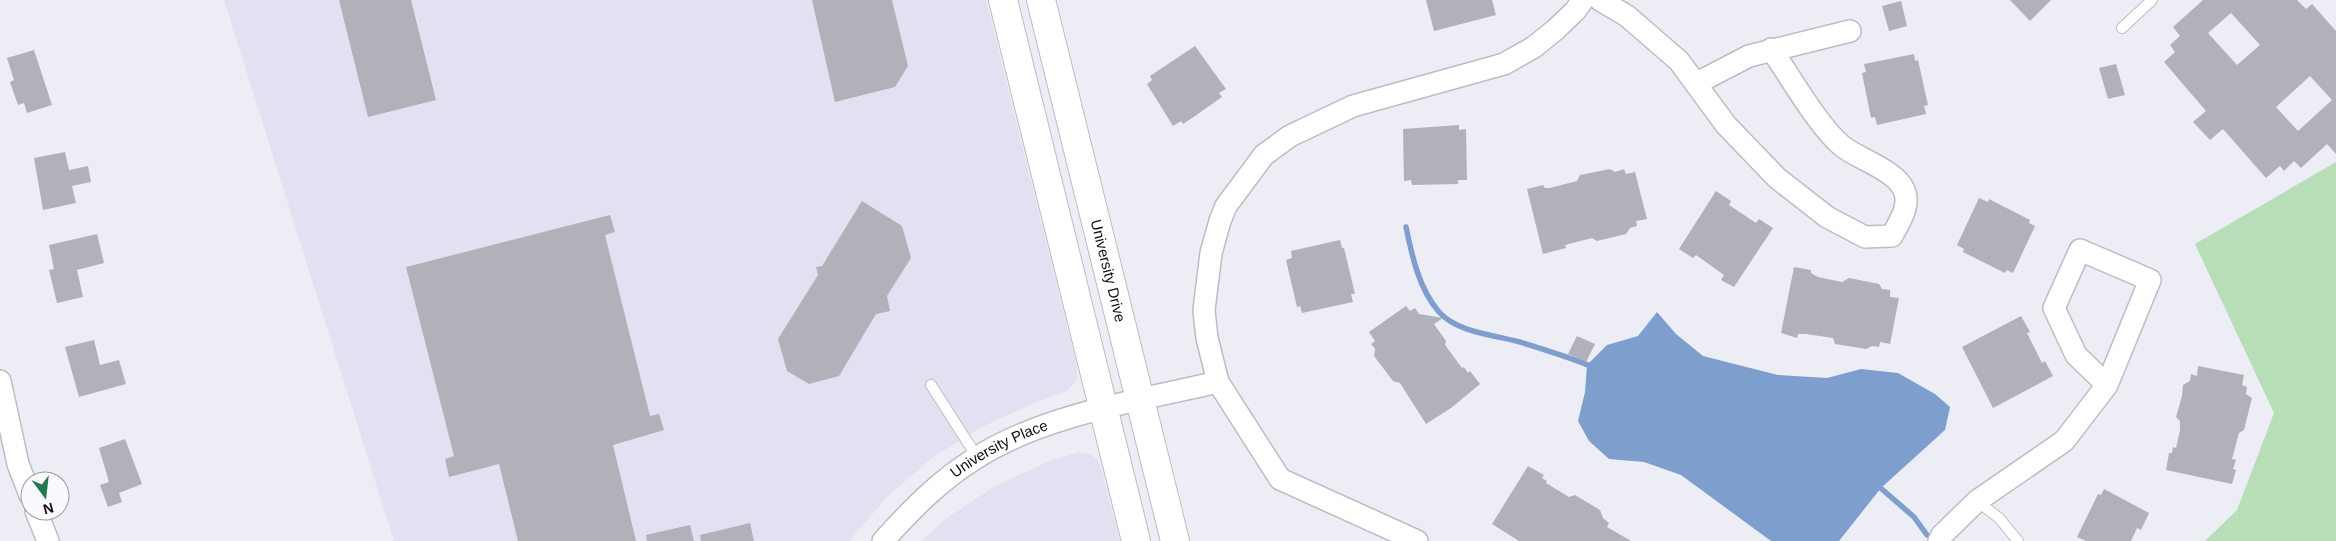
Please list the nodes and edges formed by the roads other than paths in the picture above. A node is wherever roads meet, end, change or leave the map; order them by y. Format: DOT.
graph roads {
  1 [pos="1003,0"];
  2 [pos="1041,0"];
  3 [pos="1583,0"];
  4 [pos="1600,0"];
  5 [pos="2152,0"];
  6 [pos="2122,28"];
  7 [pos="1850,31"];
  8 [pos="1771,49"];
  9 [pos="1697,83"];
  10 [pos="0,381"];
  11 [pos="1218,382"];
  12 [pos="931,385"];
  13 [pos="2107,385"];
  14 [pos="1140,400"];
  15 [pos="1104,410"];
  16 [pos="977,457"];
  17 [pos="21,471"];
  18 [pos="1977,500"];
  19 [pos="40,521"];
  20 [pos="48,541"];
  21 [pos="883,541"];
  22 [pos="1136,541"];
  23 [pos="1175,541"];
  24 [pos="1417,541"];
  25 [pos="1939,541"];
  26 [pos="2018,541"];
  1 -- 15 [label="main road"];
  2 -- 14 [label="main road, University Drive"];
  3 -- 11 [label="street"];
  4 -- 9 [label="street"];
  5 -- 6 [label="lane"];
  7 -- 8 [label="street"];
  8 -- 9 [label="street"];
  8 -- 9 [label="street"];
  10 -- 17 [label="street"];
  11 -- 14 [label="street, University Place"];
  11 -- 24 [label="street"];
  12 -- 16 [label="lane"];
  13 -- 13 [label="street"];
  13 -- 18 [label="street"];
  14 -- 15 [label="street, University Place"];
  14 -- 23 [label="main road, University Drive"];
  15 -- 16 [label="street, University Place"];
  15 -- 22 [label="main road"];
  16 -- 21 [label="street, University Place"];
  18 -- 25 [label="street"];
  18 -- 26 [label="lane"];
  19 -- 20 [label="street"];
}
